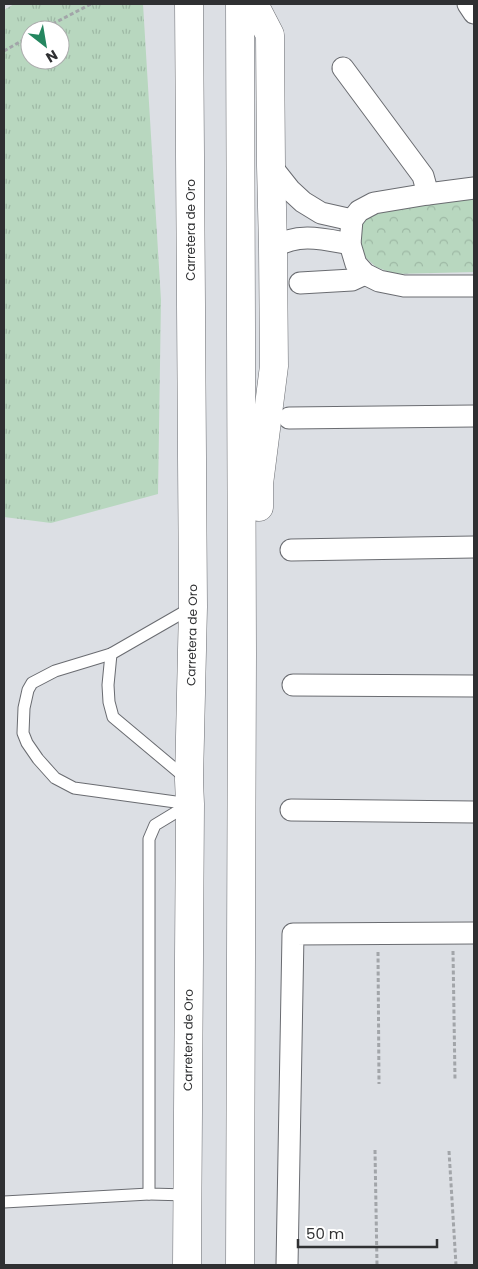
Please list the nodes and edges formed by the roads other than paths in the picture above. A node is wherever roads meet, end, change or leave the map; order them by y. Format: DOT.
graph roads {
  1 [pos="189,4"];
  2 [pos="240,4"];
  3 [pos="254,4"];
  4 [pos="468,4"];
  5 [pos="474,13"];
  6 [pos="343,68"];
  7 [pos="271,166"];
  8 [pos="474,188"];
  9 [pos="428,194"];
  10 [pos="352,220"];
  11 [pos="350,244"];
  12 [pos="274,248"];
  13 [pos="365,274"];
  14 [pos="300,283"];
  15 [pos="474,286"];
  16 [pos="474,416"];
  17 [pos="289,418"];
  18 [pos="474,547"];
  19 [pos="291,550"];
  20 [pos="193,607"];
  21 [pos="242,653"];
  22 [pos="111,654"];
  23 [pos="293,685"];
  24 [pos="474,686"];
  25 [pos="189,792"];
  26 [pos="291,810"];
  27 [pos="474,812"];
  28 [pos="474,933"];
  29 [pos="149,1194"];
  30 [pos="188,1195"];
  31 [pos="4,1202"];
  32 [pos="187,1265"];
  33 [pos="240,1265"];
  34 [pos="287,1265"];
  1 -- 20 [label="highway, Carretera de Oro"];
  2 -- 21 [label="highway"];
  3 -- 7 [label="highway"];
  4 -- 5 [label="street"];
  6 -- 9 [label="street"];
  7 -- 10 [label="street"];
  7 -- 12 [label="highway"];
  8 -- 9 [label="street"];
  9 -- 10 [label="street"];
  10 -- 11 [label="street"];
  11 -- 12 [label="street"];
  11 -- 13 [label="street"];
  12 -- 21 [label="highway"];
  13 -- 14 [label="street"];
  13 -- 15 [label="street"];
  16 -- 17 [label="street"];
  18 -- 19 [label="street"];
  20 -- 22 [label="lane"];
  20 -- 25 [label="highway, Carretera de Oro"];
  21 -- 33 [label="highway"];
  22 -- 25 [label="lane"];
  22 -- 25 [label="lane"];
  23 -- 24 [label="street"];
  25 -- 29 [label="lane"];
  25 -- 30 [label="highway, Carretera de Oro"];
  26 -- 27 [label="street"];
  28 -- 34 [label="street"];
  29 -- 30 [label="lane"];
  29 -- 31 [label="lane"];
  30 -- 32 [label="highway, Carretera de Oro"];
}
